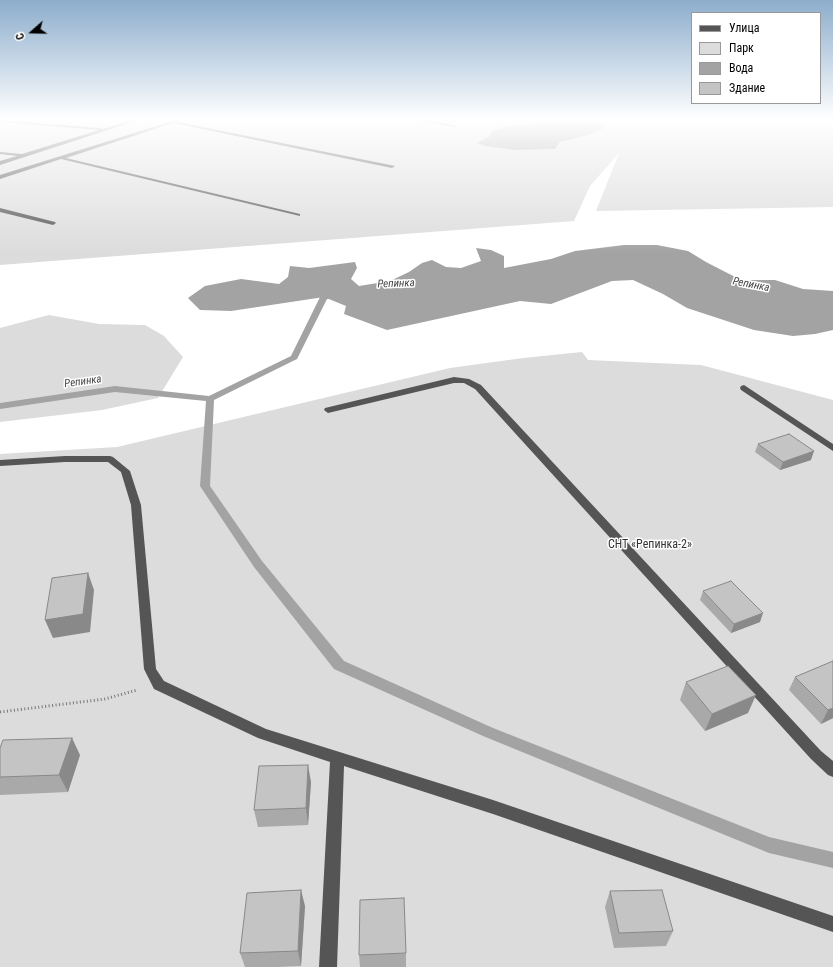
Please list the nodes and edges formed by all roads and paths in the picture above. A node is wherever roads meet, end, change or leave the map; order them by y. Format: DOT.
graph roads {
  1 [pos="45,163"];
  2 [pos="83,163"];
  3 [pos="378,163"];
  4 [pos="392,166"];
  5 [pos="0,177"];
  6 [pos="0,210"];
  7 [pos="298,215"];
  8 [pos="53,223"];
  9 [pos="744,388"];
  10 [pos="328,410"];
  11 [pos="833,448"];
  12 [pos="0,463"];
  13 [pos="159,685"];
  14 [pos="0,712"];
  15 [pos="337,758"];
  16 [pos="833,770"];
  17 [pos="833,924"];
  18 [pos="328,967"];
  1 -- 5 [label="street"];
  2 -- 7 [label="street"];
  3 -- 4 [label="street"];
  6 -- 8 [label="street"];
  9 -- 11 [label="street"];
  10 -- 16 [label="street"];
  12 -- 13 [label="street"];
  13 -- 14 [label="path"];
  13 -- 15 [label="street"];
  15 -- 17 [label="street"];
  15 -- 18 [label="street"];
}
